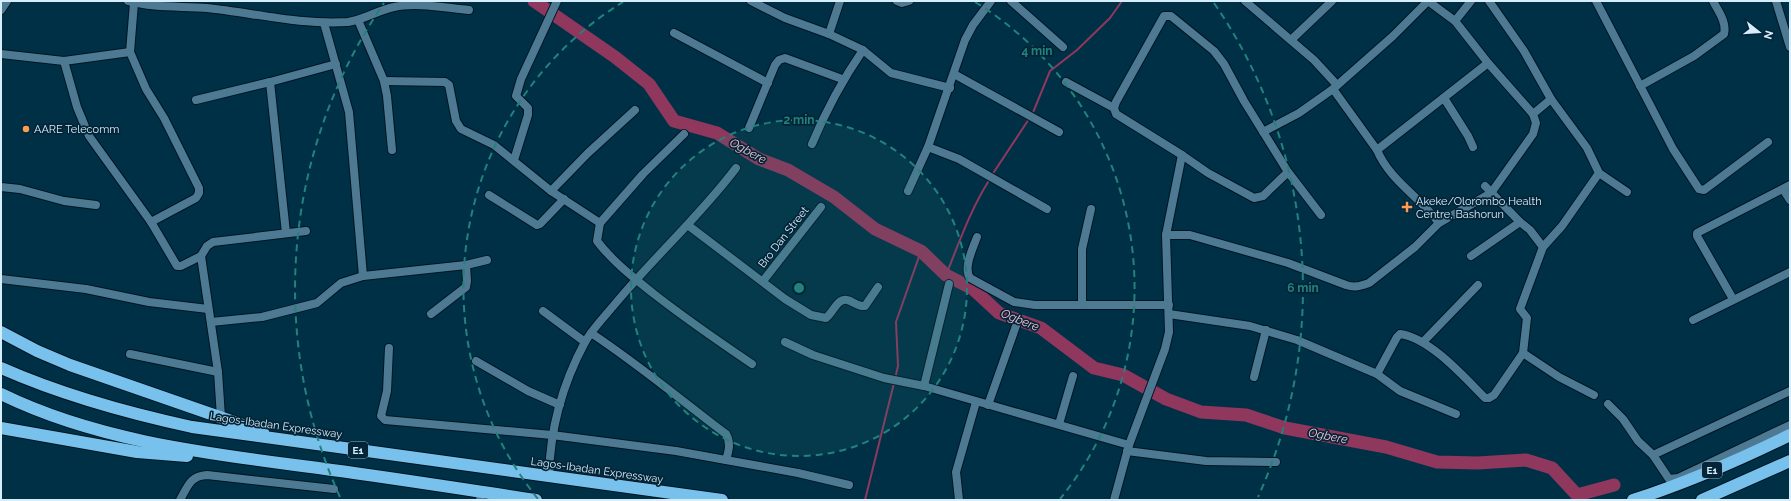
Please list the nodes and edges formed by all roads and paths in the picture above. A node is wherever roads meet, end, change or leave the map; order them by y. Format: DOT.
graph roads {
  1 [pos="7,1"];
  2 [pos="751,1"];
  3 [pos="840,1"];
  4 [pos="897,1"];
  5 [pos="909,1"];
  6 [pos="991,1"];
  7 [pos="1011,1"];
  8 [pos="1245,1"];
  9 [pos="1332,1"];
  10 [pos="1428,1"];
  11 [pos="1471,1"];
  12 [pos="1489,1"];
  13 [pos="1596,1"];
  14 [pos="1713,1"];
  15 [pos="1776,1"];
  16 [pos="131,2"];
  17 [pos="557,2"];
  18 [pos="206,4"];
  19 [pos="1,10"];
  20 [pos="469,10"];
  21 [pos="358,20"];
  22 [pos="1455,21"];
  23 [pos="324,23"];
  24 [pos="674,33"];
  25 [pos="829,34"];
  26 [pos="1291,40"];
  27 [pos="1790,47"];
  28 [pos="1063,48"];
  29 [pos="863,50"];
  30 [pos="130,52"];
  31 [pos="1,54"];
  32 [pos="64,62"];
  33 [pos="1488,63"];
  34 [pos="336,64"];
  35 [pos="954,74"];
  36 [pos="842,79"];
  37 [pos="270,82"];
  38 [pos="384,82"];
  39 [pos="1066,82"];
  40 [pos="768,83"];
  41 [pos="1640,86"];
  42 [pos="1335,87"];
  43 [pos="950,88"];
  44 [pos="1444,98"];
  45 [pos="1551,99"];
  46 [pos="196,100"];
  47 [pos="1114,108"];
  48 [pos="634,110"];
  49 [pos="1533,114"];
  50 [pos="749,128"];
  51 [pos="1059,132"];
  52 [pos="1263,132"];
  53 [pos="684,134"];
  54 [pos="1768,142"];
  55 [pos="812,144"];
  56 [pos="928,147"];
  57 [pos="1473,147"];
  58 [pos="392,150"];
  59 [pos="1377,150"];
  60 [pos="1182,155"];
  61 [pos="514,160"];
  62 [pos="736,168"];
  63 [pos="1288,172"];
  64 [pos="1598,173"];
  65 [pos="1485,186"];
  66 [pos="1,187"];
  67 [pos="1786,187"];
  68 [pos="552,190"];
  69 [pos="908,191"];
  70 [pos="1627,192"];
  71 [pos="1491,194"];
  72 [pos="490,195"];
  73 [pos="564,199"];
  74 [pos="1790,200"];
  75 [pos="96,205"];
  76 [pos="821,207"];
  77 [pos="1047,209"];
  78 [pos="1090,209"];
  79 [pos="1321,215"];
  80 [pos="151,222"];
  81 [pos="1520,222"];
  82 [pos="600,223"];
  83 [pos="1439,223"];
  84 [pos="689,226"];
  85 [pos="306,231"];
  86 [pos="286,233"];
  87 [pos="1166,235"];
  88 [pos="977,237"];
  89 [pos="1543,247"];
  90 [pos="201,256"];
  91 [pos="1471,256"];
  92 [pos="487,260"];
  93 [pos="466,265"];
  94 [pos="1790,272"];
  95 [pos="363,276"];
  96 [pos="1,279"];
  97 [pos="636,280"];
  98 [pos="763,281"];
  99 [pos="949,284"];
  100 [pos="1478,285"];
  101 [pos="878,287"];
  102 [pos="1733,299"];
  103 [pos="1082,305"];
  104 [pos="1169,305"];
  105 [pos="208,310"];
  106 [pos="543,311"];
  107 [pos="431,314"];
  108 [pos="1169,314"];
  109 [pos="1693,320"];
  110 [pos="211,322"];
  111 [pos="1016,323"];
  112 [pos="1266,330"];
  113 [pos="1,332"];
  114 [pos="591,333"];
  115 [pos="585,342"];
  116 [pos="785,342"];
  117 [pos="1423,342"];
  118 [pos="389,348"];
  119 [pos="1523,353"];
  120 [pos="130,354"];
  121 [pos="476,361"];
  122 [pos="752,364"];
  123 [pos="1,368"];
  124 [pos="218,372"];
  125 [pos="1377,374"];
  126 [pos="1073,376"];
  127 [pos="1254,377"];
  128 [pos="924,386"];
  129 [pos="1790,391"];
  130 [pos="1,394"];
  131 [pos="1594,395"];
  132 [pos="976,402"];
  133 [pos="1608,404"];
  134 [pos="560,405"];
  135 [pos="988,405"];
  136 [pos="1456,414"];
  137 [pos="221,417"];
  138 [pos="1059,424"];
  139 [pos="1790,425"];
  140 [pos="1,428"];
  141 [pos="552,435"];
  142 [pos="1790,435"];
  143 [pos="275,438"];
  144 [pos="1128,448"];
  145 [pos="1653,455"];
  146 [pos="726,460"];
  147 [pos="264,461"];
  148 [pos="1790,461"];
  149 [pos="1276,462"];
  150 [pos="549,476"];
  151 [pos="849,485"];
  152 [pos="334,489"];
  153 [pos="481,496"];
  154 [pos="180,500"];
  155 [pos="536,500"];
  156 [pos="722,500"];
  157 [pos="959,500"];
  158 [pos="1114,500"];
  159 [pos="1632,500"];
  160 [pos="1702,500"];
  1 -- 19 [label="street"];
  2 -- 25 [label="street"];
  3 -- 25 [label="street"];
  4 -- 5 [label="street"];
  6 -- 35 [label="street"];
  7 -- 28 [label="street"];
  8 -- 26 [label="street"];
  9 -- 26 [label="street"];
  10 -- 22 [label="street"];
  10 -- 42 [label="street"];
  11 -- 22 [label="street"];
  12 -- 45 [label="street"];
  13 -- 41 [label="street"];
  14 -- 41 [label="street"];
  15 -- 27 [label="street"];
  16 -- 18 [label="street"];
  16 -- 30 [label="street"];
  17 -- 61 [label="street"];
  18 -- 23 [label="street"];
  20 -- 21 [label="street"];
  21 -- 23 [label="street"];
  21 -- 38 [label="street"];
  22 -- 33 [label="street"];
  23 -- 34 [label="street"];
  24 -- 40 [label="street"];
  25 -- 29 [label="street"];
  26 -- 42 [label="street"];
  29 -- 36 [label="street"];
  29 -- 43 [label="street"];
  30 -- 32 [label="street"];
  30 -- 80 [label="street"];
  31 -- 32 [label="street"];
  32 -- 80 [label="street"];
  33 -- 44 [label="street"];
  33 -- 49 [label="street"];
  34 -- 37 [label="street"];
  34 -- 95 [label="street"];
  35 -- 43 [label="street"];
  35 -- 51 [label="street"];
  36 -- 40 [label="street"];
  36 -- 55 [label="street"];
  37 -- 46 [label="street"];
  37 -- 86 [label="street"];
  38 -- 58 [label="street"];
  38 -- 61 [label="street"];
  39 -- 47 [label="street"];
  40 -- 50 [label="street"];
  41 -- 54 [label="street"];
  42 -- 52 [label="street"];
  42 -- 59 [label="street"];
  43 -- 56 [label="street"];
  44 -- 57 [label="street"];
  44 -- 59 [label="street"];
  45 -- 49 [label="street"];
  45 -- 64 [label="street"];
  47 -- 52 [label="street"];
  47 -- 60 [label="street"];
  48 -- 68 [label="street"];
  49 -- 71 [label="street"];
  52 -- 63 [label="street"];
  53 -- 82 [label="street"];
  56 -- 69 [label="street"];
  56 -- 77 [label="street"];
  59 -- 83 [label="street"];
  60 -- 63 [label="street"];
  60 -- 87 [label="street"];
  61 -- 68 [label="street"];
  62 -- 84 [label="street"];
  63 -- 79 [label="street"];
  64 -- 70 [label="street"];
  64 -- 89 [label="street"];
  65 -- 71 [label="street"];
  66 -- 75 [label="street"];
  67 -- 74 [label="street"];
  67 -- 102 [label="street"];
  68 -- 73 [label="street"];
  71 -- 81 [label="street"];
  71 -- 83 [label="street"];
  72 -- 73 [label="street"];
  73 -- 82 [label="street"];
  76 -- 98 [label="street, Bro Dan Street"];
  78 -- 103 [label="street"];
  80 -- 90 [label="street"];
  81 -- 89 [label="street"];
  81 -- 91 [label="street"];
  82 -- 97 [label="street"];
  83 -- 87 [label="street"];
  84 -- 97 [label="street"];
  84 -- 98 [label="street"];
  85 -- 86 [label="street"];
  86 -- 90 [label="street"];
  87 -- 104 [label="street"];
  88 -- 103 [label="street"];
  89 -- 119 [label="street"];
  90 -- 105 [label="street"];
  92 -- 93 [label="street"];
  93 -- 95 [label="street"];
  93 -- 107 [label="street"];
  94 -- 102 [label="street"];
  95 -- 110 [label="street"];
  96 -- 105 [label="street"];
  97 -- 114 [label="street"];
  97 -- 122 [label="street"];
  98 -- 101 [label="street"];
  99 -- 128 [label="street"];
  100 -- 117 [label="street"];
  102 -- 109 [label="street"];
  103 -- 104 [label="street"];
  104 -- 108 [label="street"];
  105 -- 110 [label="street"];
  106 -- 115 [label="street"];
  108 -- 112 [label="street"];
  108 -- 144 [label="street"];
  110 -- 124 [label="street"];
  111 -- 135 [label="street"];
  112 -- 125 [label="street"];
  112 -- 127 [label="street"];
  113 -- 137 [label="highway"];
  114 -- 115 [label="street"];
  114 -- 146 [label="street"];
  115 -- 134 [label="street"];
  116 -- 128 [label="street"];
  117 -- 119 [label="street"];
  117 -- 125 [label="street"];
  118 -- 141 [label="street"];
  119 -- 131 [label="street"];
  120 -- 124 [label="street"];
  121 -- 134 [label="street"];
  123 -- 143 [label="highway, Lagos-Ibadan Expressway / E1"];
  124 -- 137 [label="street"];
  125 -- 136 [label="street"];
  126 -- 138 [label="street"];
  128 -- 132 [label="street"];
  129 -- 145 [label="street"];
  130 -- 147 [label="highway, E1"];
  132 -- 135 [label="street"];
  132 -- 157 [label="street"];
  133 -- 145 [label="street"];
  134 -- 141 [label="street"];
  135 -- 138 [label="street"];
  137 -- 143 [label="highway"];
  138 -- 144 [label="street"];
  139 -- 145 [label="street"];
  140 -- 147 [label="highway"];
  141 -- 146 [label="street"];
  141 -- 150 [label="street"];
  142 -- 159 [label="highway, E1"];
  143 -- 150 [label="highway, Lagos-Ibadan Expressway / E1"];
  144 -- 149 [label="street"];
  144 -- 158 [label="street"];
  146 -- 151 [label="street"];
  147 -- 153 [label="highway, E1"];
  148 -- 160 [label="highway, E1"];
  150 -- 156 [label="highway, Lagos-Ibadan Expressway / E1"];
  152 -- 154 [label="street"];
  153 -- 155 [label="highway, E1"];
}
